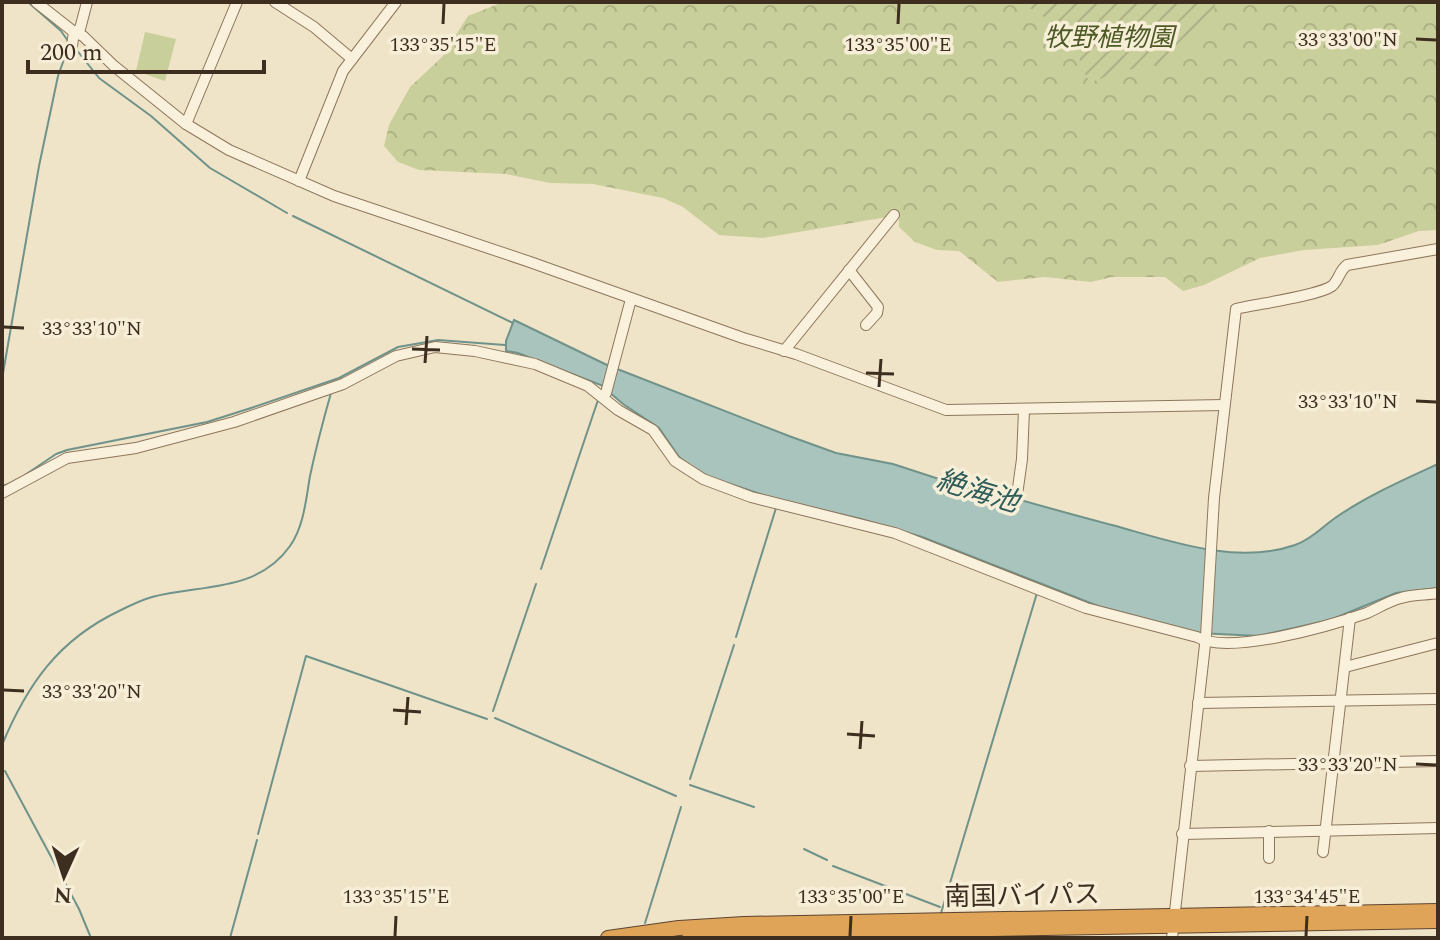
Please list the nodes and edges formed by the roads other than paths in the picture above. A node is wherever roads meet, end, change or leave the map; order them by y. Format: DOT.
graph roads {
  1 [pos="36,2"];
  2 [pos="87,2"];
  3 [pos="237,2"];
  4 [pos="275,2"];
  5 [pos="396,2"];
  6 [pos="73,43"];
  7 [pos="352,59"];
  8 [pos="186,124"];
  9 [pos="299,181"];
  10 [pos="894,215"];
  11 [pos="1438,249"];
  12 [pos="849,270"];
  13 [pos="631,299"];
  14 [pos="866,325"];
  15 [pos="784,351"];
  16 [pos="605,395"];
  17 [pos="1224,405"];
  18 [pos="1024,410"];
  19 [pos="2,493"];
  20 [pos="1017,495"];
  21 [pos="1438,593"];
  22 [pos="1350,618"];
  23 [pos="1205,639"];
  24 [pos="1438,643"];
  25 [pos="1345,667"];
  26 [pos="1438,699"];
  27 [pos="1341,700"];
  28 [pos="1198,703"];
  29 [pos="1438,761"];
  30 [pos="1333,763"];
  31 [pos="1190,766"];
  32 [pos="1438,828"];
  33 [pos="1326,830"];
  34 [pos="1269,831"];
  35 [pos="1182,834"];
  36 [pos="1323,852"];
  37 [pos="1269,858"];
  38 [pos="1438,911"];
  39 [pos="1438,921"];
  40 [pos="1173,927"];
  41 [pos="994,934"];
  42 [pos="878,935"];
  43 [pos="743,936"];
  44 [pos="608,938"];
  45 [pos="689,938"];
  1 -- 6 [label="street"];
  2 -- 6 [label="street"];
  3 -- 8 [label="street"];
  4 -- 7 [label="street"];
  5 -- 7 [label="street"];
  6 -- 8 [label="street"];
  7 -- 9 [label="street"];
  8 -- 9 [label="street"];
  9 -- 13 [label="street"];
  10 -- 12 [label="street"];
  11 -- 17 [label="street"];
  12 -- 14 [label="street"];
  12 -- 15 [label="street"];
  13 -- 15 [label="street"];
  13 -- 16 [label="street"];
  15 -- 18 [label="street"];
  16 -- 19 [label="street"];
  16 -- 23 [label="street"];
  17 -- 18 [label="street"];
  17 -- 23 [label="street"];
  18 -- 20 [label="street"];
  21 -- 22 [label="street"];
  22 -- 23 [label="street"];
  22 -- 25 [label="street"];
  23 -- 28 [label="street"];
  24 -- 25 [label="street"];
  25 -- 27 [label="street"];
  26 -- 27 [label="street"];
  27 -- 28 [label="street"];
  27 -- 30 [label="street"];
  28 -- 31 [label="street"];
  29 -- 30 [label="street"];
  30 -- 31 [label="street"];
  30 -- 33 [label="street"];
  31 -- 35 [label="street"];
  32 -- 33 [label="street"];
  33 -- 34 [label="street"];
  33 -- 36 [label="street"];
  34 -- 35 [label="street"];
  34 -- 37 [label="street"];
  35 -- 40 [label="street"];
  38 -- 40 [label="highway, 南国バイパス"];
  39 -- 40 [label="highway, 南国バイパス"];
  40 -- 41 [label="highway, 南国バイパス"];
  40 -- 44 [label="highway, 南国バイパス"];
  41 -- 42 [label="highway, 南国バイパス"];
  42 -- 43 [label="highway, 南国バイパス"];
  43 -- 45 [label="highway, 南国バイパス"];
}
